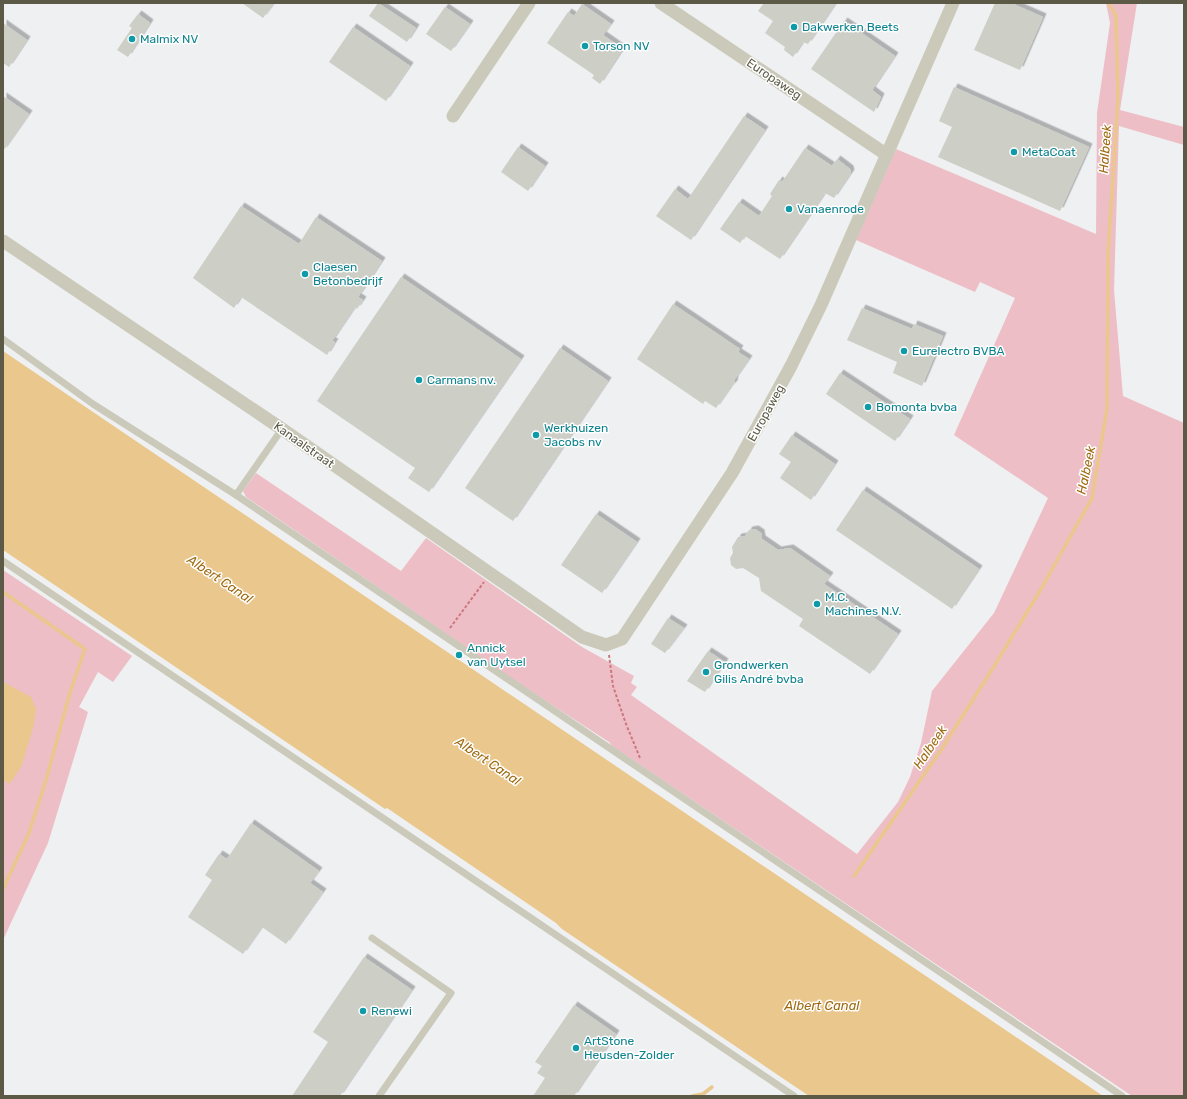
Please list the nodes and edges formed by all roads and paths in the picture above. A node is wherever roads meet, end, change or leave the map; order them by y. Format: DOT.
graph roads {
  1 [pos="529,3"];
  2 [pos="661,3"];
  3 [pos="953,3"];
  4 [pos="453,116"];
  5 [pos="887,156"];
  6 [pos="3,241"];
  7 [pos="3,339"];
  8 [pos="282,429"];
  9 [pos="236,495"];
  10 [pos="3,561"];
  11 [pos="491,573"];
  12 [pos="444,636"];
  13 [pos="606,645"];
  14 [pos="647,773"];
  15 [pos="372,938"];
  16 [pos="379,1096"];
  17 [pos="794,1096"];
  18 [pos="1122,1096"];
  1 -- 4 [label="street"];
  2 -- 5 [label="street, Europaweg"];
  3 -- 5 [label="street, Europaweg"];
  5 -- 13 [label="street, Europaweg"];
  6 -- 8 [label="street, Kanaalstraat"];
  7 -- 9 [label="lane"];
  8 -- 9 [label="lane"];
  8 -- 11 [label="street, Kanaalstraat"];
  9 -- 12 [label="lane"];
  10 -- 17 [label="lane"];
  11 -- 12 [label="path"];
  11 -- 13 [label="street, Kanaalstraat"];
  12 -- 14 [label="lane"];
  13 -- 14 [label="path"];
  14 -- 18 [label="lane"];
  15 -- 16 [label="lane"];
}
